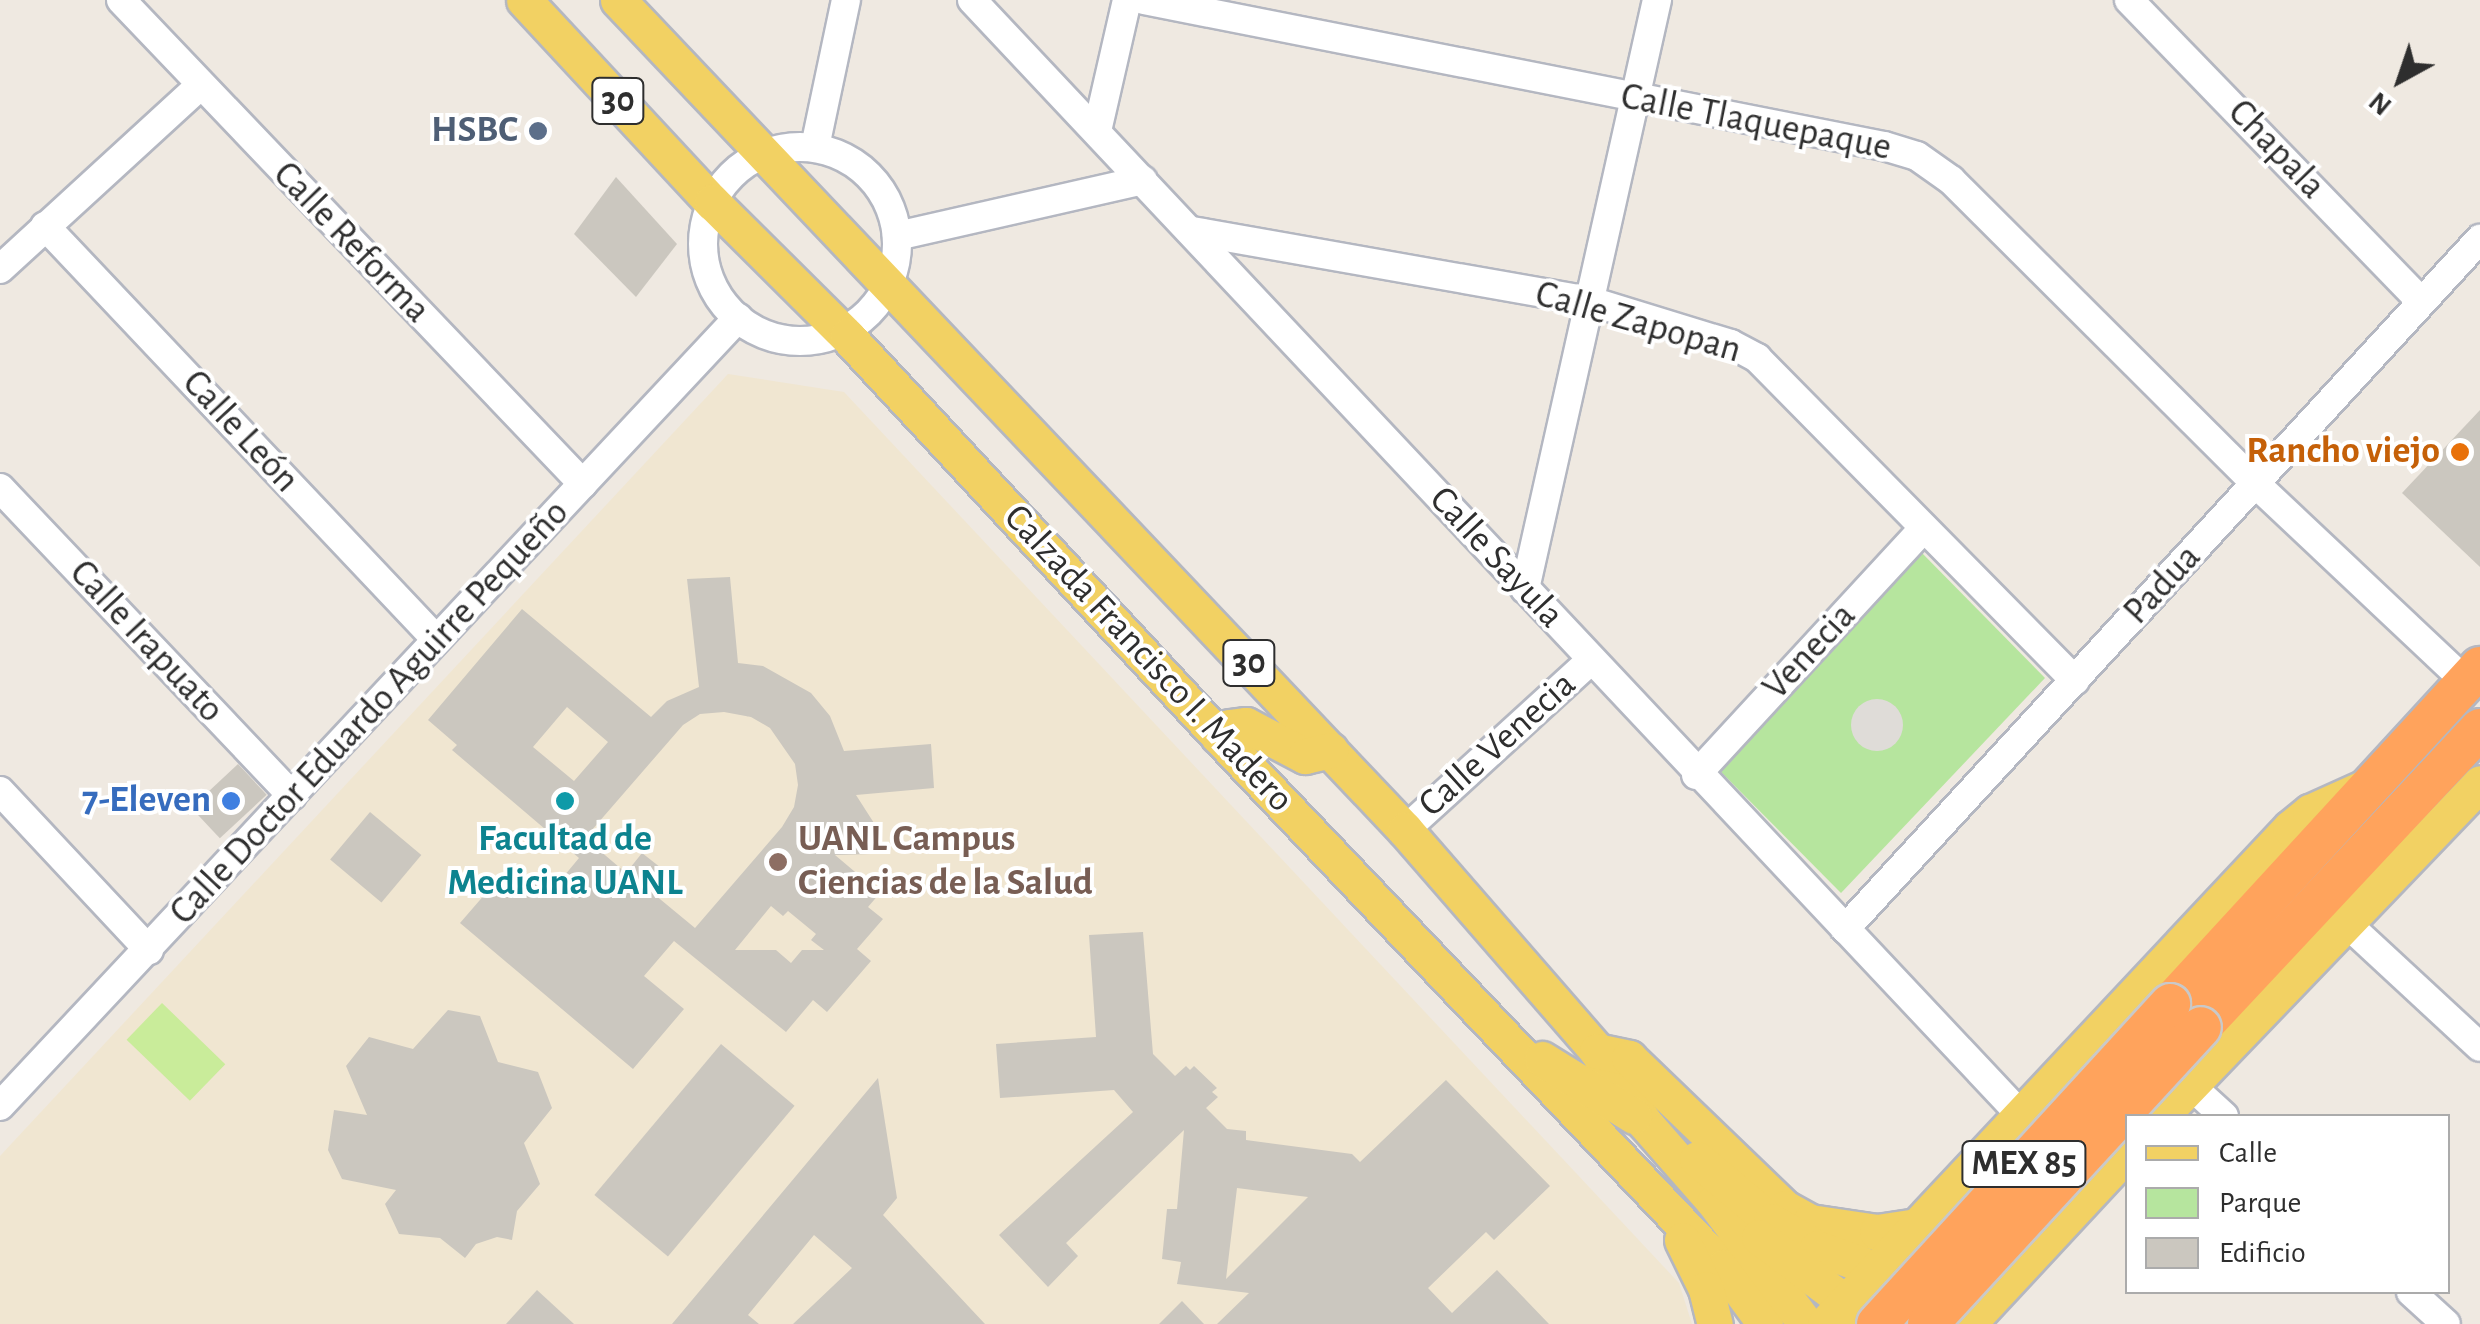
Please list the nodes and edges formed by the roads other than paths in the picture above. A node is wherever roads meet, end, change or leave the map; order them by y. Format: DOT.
graph roads {
  1 [pos="120,0"];
  2 [pos="524,0"];
  3 [pos="618,0"];
  4 [pos="846,0"];
  5 [pos="972,0"];
  6 [pos="1127,0"];
  7 [pos="1144,0"];
  8 [pos="1656,0"];
  9 [pos="2133,1"];
  10 [pos="200,86"];
  11 [pos="1636,100"];
  12 [pos="1097,131"];
  13 [pos="815,147"];
  14 [pos="760,154"];
  15 [pos="1144,180"];
  16 [pos="712,202"];
  17 [pos="45,226"];
  18 [pos="1192,232"];
  19 [pos="897,236"];
  20 [pos="2480,239"];
  21 [pos="0,269"];
  22 [pos="888,286"];
  23 [pos="1590,301"];
  24 [pos="2421,301"];
  25 [pos="738,318"];
  26 [pos="842,332"];
  27 [pos="583,484"];
  28 [pos="2257,485"];
  29 [pos="0,488"];
  30 [pos="1924,528"];
  31 [pos="1524,588"];
  32 [pos="435,638"];
  33 [pos="1590,661"];
  34 [pos="2473,675"];
  35 [pos="2075,680"];
  36 [pos="2480,729"];
  37 [pos="1218,736"];
  38 [pos="1330,750"];
  39 [pos="2480,762"];
  40 [pos="1696,775"];
  41 [pos="2375,782"];
  42 [pos="2480,783"];
  43 [pos="0,791"];
  44 [pos="292,796"];
  45 [pos="1405,830"];
  46 [pos="2374,842"];
  47 [pos="2344,921"];
  48 [pos="1845,929"];
  49 [pos="149,950"];
  50 [pos="2186,1016"];
  51 [pos="1502,1036"];
  52 [pos="2480,1047"];
  53 [pos="1596,1051"];
  54 [pos="2190,1085"];
  55 [pos="0,1106"];
  56 [pos="2162,1114"];
  57 [pos="2222,1114"];
  58 [pos="2021,1115"];
  59 [pos="1644,1122"];
  60 [pos="2125,1155"];
  61 [pos="1955,1185"];
  62 [pos="1714,1202"];
  63 [pos="1664,1209"];
  64 [pos="2034,1252"];
  65 [pos="1869,1284"];
  66 [pos="2414,1294"];
  67 [pos="1985,1311"];
  68 [pos="1715,1324"];
  69 [pos="1765,1324"];
  70 [pos="1806,1324"];
  71 [pos="1927,1324"];
  72 [pos="2446,1324"];
  1 -- 10 [label="street, Calle Reforma"];
  2 -- 16 [label="main road, Calzada Francisco I. Madero / 30"];
  3 -- 14 [label="main road, Calzada Francisco I. Madero / 30"];
  4 -- 13 [label="street"];
  5 -- 12 [label="street, Calle Sayula"];
  6 -- 12 [label="street"];
  7 -- 11 [label="street, Calle Tlaquepaque"];
  8 -- 11 [label="street"];
  9 -- 24 [label="street, Chapala"];
  10 -- 17 [label="street"];
  10 -- 27 [label="street, Calle Reforma"];
  11 -- 23 [label="street"];
  11 -- 28 [label="street, Calle Tlaquepaque"];
  12 -- 15 [label="street, Calle Sayula"];
  13 -- 14 [label="street"];
  13 -- 19 [label="street"];
  14 -- 16 [label="street"];
  14 -- 22 [label="main road, Calzada Francisco I. Madero / 30"];
  15 -- 18 [label="street, Calle Sayula"];
  15 -- 19 [label="street"];
  16 -- 25 [label="street"];
  16 -- 26 [label="main road, Calzada Francisco I. Madero / 30"];
  17 -- 21 [label="street"];
  17 -- 32 [label="street, Calle León"];
  18 -- 23 [label="street, Calle Zapopan"];
  18 -- 31 [label="street, Calle Sayula"];
  19 -- 22 [label="street"];
  20 -- 24 [label="street, Padua"];
  22 -- 26 [label="street"];
  22 -- 38 [label="main road, Calzada Francisco I. Madero / 30"];
  23 -- 30 [label="street, Calle Zapopan"];
  23 -- 31 [label="street"];
  24 -- 28 [label="street, Padua"];
  25 -- 26 [label="street"];
  25 -- 27 [label="street, Calle Doctor Eduardo Aguirre Pequeño"];
  26 -- 37 [label="main road, Calzada Francisco I. Madero / 30"];
  27 -- 32 [label="street, Calle Doctor Eduardo Aguirre Pequeño"];
  28 -- 34 [label="street, Calle Tlaquepaque"];
  28 -- 35 [label="street, Padua"];
  29 -- 44 [label="street, Calle Irapuato"];
  30 -- 35 [label="street, Calle Zapopan"];
  30 -- 40 [label="street, Venecia"];
  31 -- 33 [label="street, Calle Sayula"];
  32 -- 44 [label="street, Calle Doctor Eduardo Aguirre Pequeño"];
  33 -- 40 [label="street, Calle Sayula"];
  33 -- 45 [label="street, Calle Venecia"];
  34 -- 41 [label="highway, MEX 85"];
  35 -- 48 [label="street, Padua"];
  36 -- 46 [label="highway, MEX 85"];
  37 -- 38 [label="main road"];
  37 -- 51 [label="main road, Calzada Francisco I. Madero / 30"];
  38 -- 45 [label="main road, Calzada Francisco I. Madero / 30"];
  39 -- 46 [label="highway"];
  40 -- 48 [label="street, Calle Sayula"];
  41 -- 50 [label="highway, MEX 85"];
  41 -- 58 [label="main road"];
  42 -- 47 [label="main road"];
  43 -- 49 [label="street"];
  44 -- 49 [label="street, Calle Doctor Eduardo Aguirre Pequeño"];
  45 -- 53 [label="main road, Calzada Francisco I. Madero / 30"];
  46 -- 50 [label="highway, MEX 85"];
  47 -- 52 [label="street"];
  47 -- 54 [label="main road"];
  48 -- 58 [label="street, Calle Sayula"];
  49 -- 55 [label="street, Calle Doctor Eduardo Aguirre Pequeño"];
  50 -- 65 [label="highway, MEX 85, bridge"];
  50 -- 71 [label="highway, MEX 85, bridge"];
  51 -- 59 [label="main road"];
  51 -- 63 [label="main road, Calzada Francisco I. Madero / 30"];
  53 -- 59 [label="main road, Calzada Francisco I. Madero / 30"];
  53 -- 65 [label="main road"];
  54 -- 56 [label="main road"];
  54 -- 57 [label="street"];
  58 -- 61 [label="main road"];
  59 -- 62 [label="main road, Calzada Francisco I. Madero / 30"];
  59 -- 65 [label="main road"];
  60 -- 64 [label="main road"];
  61 -- 64 [label="main road"];
  61 -- 65 [label="main road"];
  62 -- 65 [label="main road"];
  62 -- 70 [label="main road, Calzada Francisco I. Madero / 30"];
  63 -- 68 [label="main road"];
  63 -- 69 [label="main road, Calzada Francisco I. Madero / 30"];
  64 -- 67 [label="main road"];
  65 -- 67 [label="main road"];
  65 -- 71 [label="main road"];
  66 -- 72 [label="street"];
}
